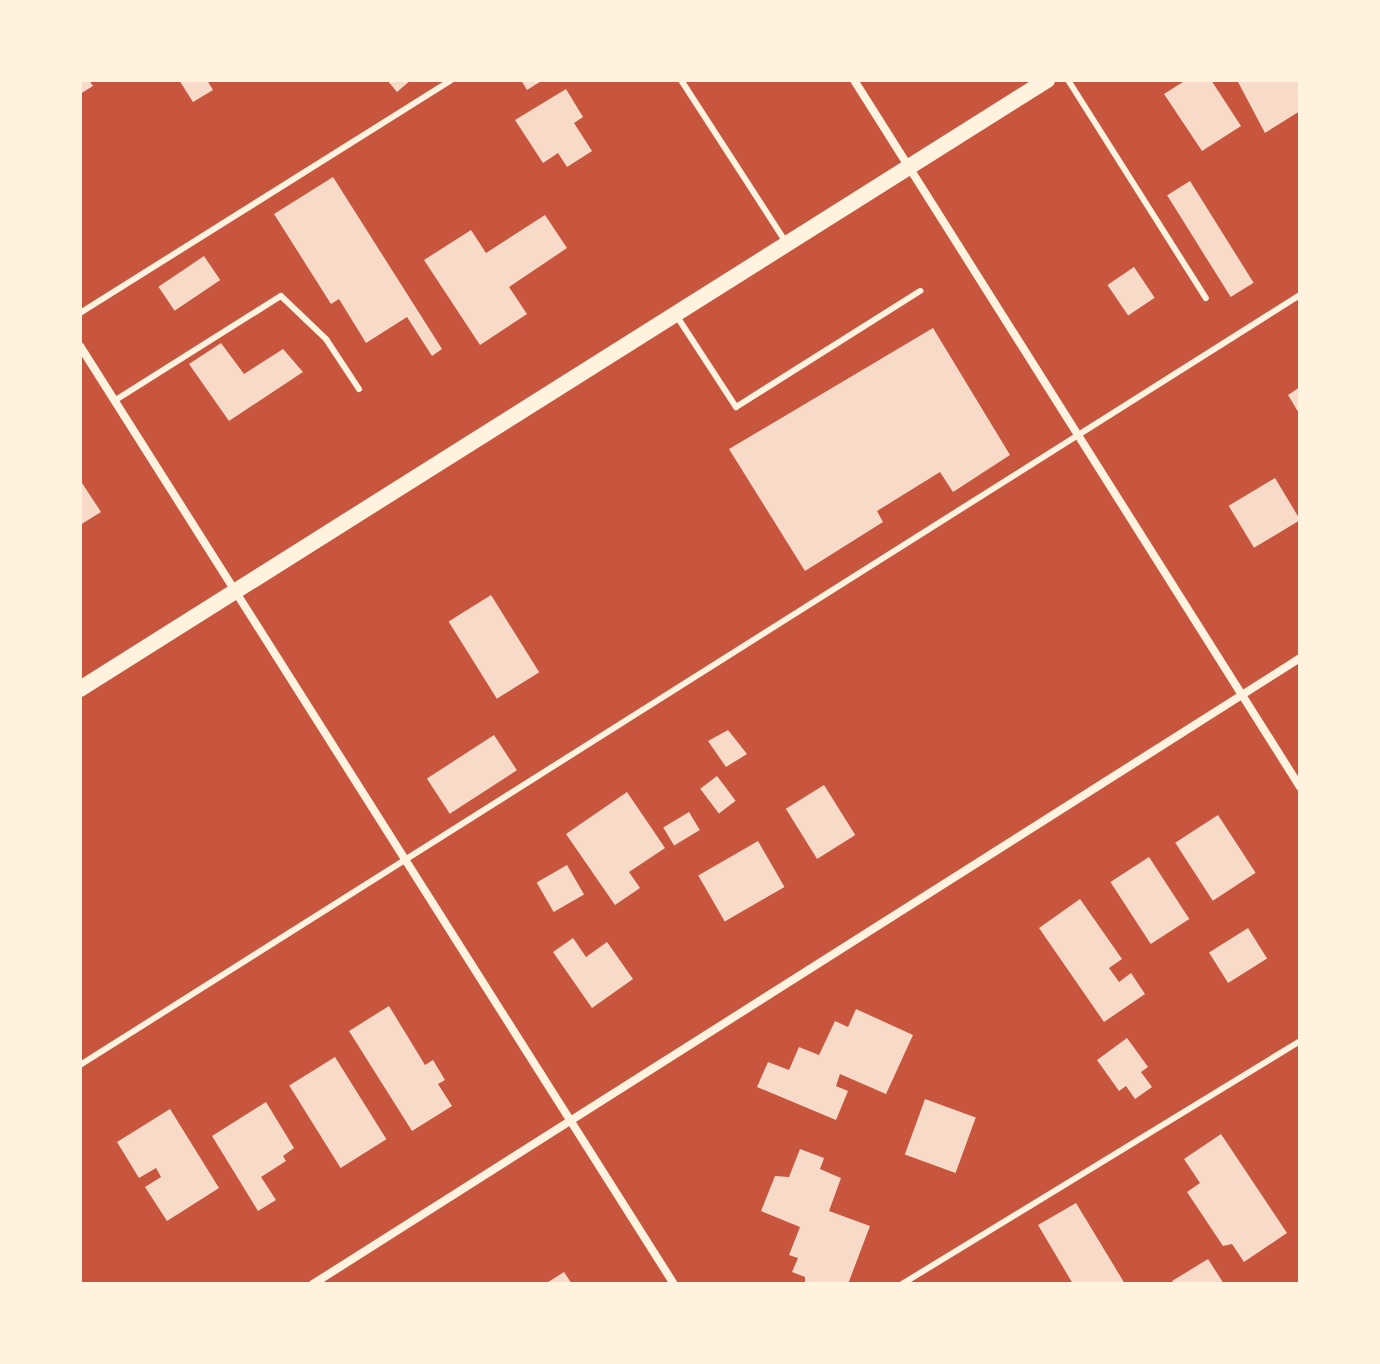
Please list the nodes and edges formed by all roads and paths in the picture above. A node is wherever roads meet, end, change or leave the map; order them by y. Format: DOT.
graph roads {
  1 [pos="451,80"];
  2 [pos="681,80"];
  3 [pos="854,80"];
  4 [pos="1047,80"];
  5 [pos="1068,80"];
  6 [pos="908,164"];
  7 [pos="786,242"];
  8 [pos="920,291"];
  9 [pos="1300,295"];
  10 [pos="1206,298"];
  11 [pos="674,312"];
  12 [pos="80,313"];
  13 [pos="80,346"];
  14 [pos="359,389"];
  15 [pos="114,401"];
  16 [pos="1078,434"];
  17 [pos="234,591"];
  18 [pos="1300,658"];
  19 [pos="80,689"];
  20 [pos="1242,695"];
  21 [pos="1300,787"];
  22 [pos="405,860"];
  23 [pos="1300,1041"];
  24 [pos="80,1065"];
  25 [pos="570,1121"];
  26 [pos="313,1284"];
  27 [pos="674,1284"];
  28 [pos="902,1284"];
  1 -- 12 [label="lane"];
  2 -- 7 [label="lane"];
  3 -- 6 [label="street"];
  4 -- 6 [label="main road"];
  5 -- 10 [label="lane"];
  6 -- 7 [label="main road"];
  6 -- 16 [label="street"];
  7 -- 11 [label="main road"];
  8 -- 11 [label="lane"];
  9 -- 16 [label="lane"];
  11 -- 17 [label="main road"];
  13 -- 15 [label="street"];
  14 -- 15 [label="lane"];
  15 -- 17 [label="street"];
  16 -- 20 [label="street"];
  16 -- 22 [label="lane"];
  17 -- 19 [label="main road"];
  17 -- 22 [label="street"];
  18 -- 20 [label="street"];
  20 -- 21 [label="street"];
  20 -- 25 [label="street"];
  22 -- 24 [label="lane"];
  22 -- 25 [label="street"];
  23 -- 28 [label="lane"];
  25 -- 26 [label="street"];
  25 -- 27 [label="street"];
}
